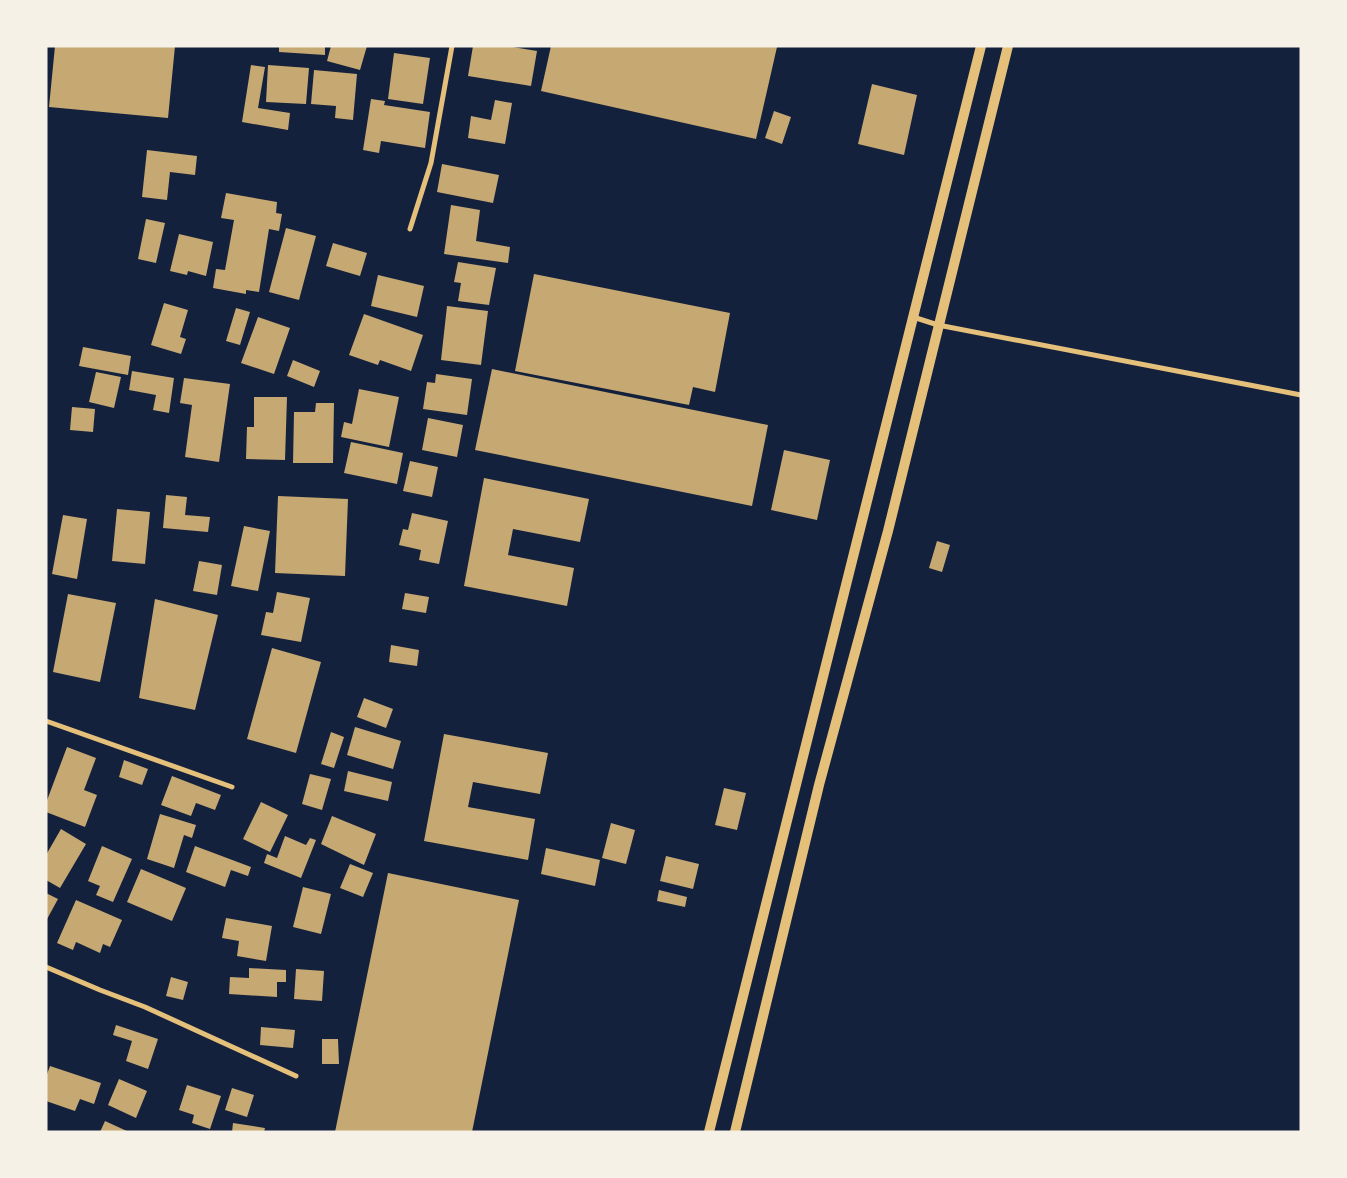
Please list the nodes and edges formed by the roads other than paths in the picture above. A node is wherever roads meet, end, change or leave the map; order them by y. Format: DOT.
graph roads {
  1 [pos="452,46"];
  2 [pos="981,46"];
  3 [pos="1008,46"];
  4 [pos="410,229"];
  5 [pos="913,316"];
  6 [pos="938,325"];
  7 [pos="1301,395"];
  8 [pos="46,721"];
  9 [pos="232,787"];
  10 [pos="46,967"];
  11 [pos="296,1076"];
  12 [pos="708,1132"];
  13 [pos="735,1132"];
  1 -- 4 [label="street"];
  2 -- 5 [label="main road"];
  3 -- 6 [label="main road"];
  5 -- 6 [label="street"];
  5 -- 12 [label="main road"];
  6 -- 7 [label="street"];
  6 -- 13 [label="main road"];
  8 -- 9 [label="street"];
  10 -- 11 [label="street"];
}
